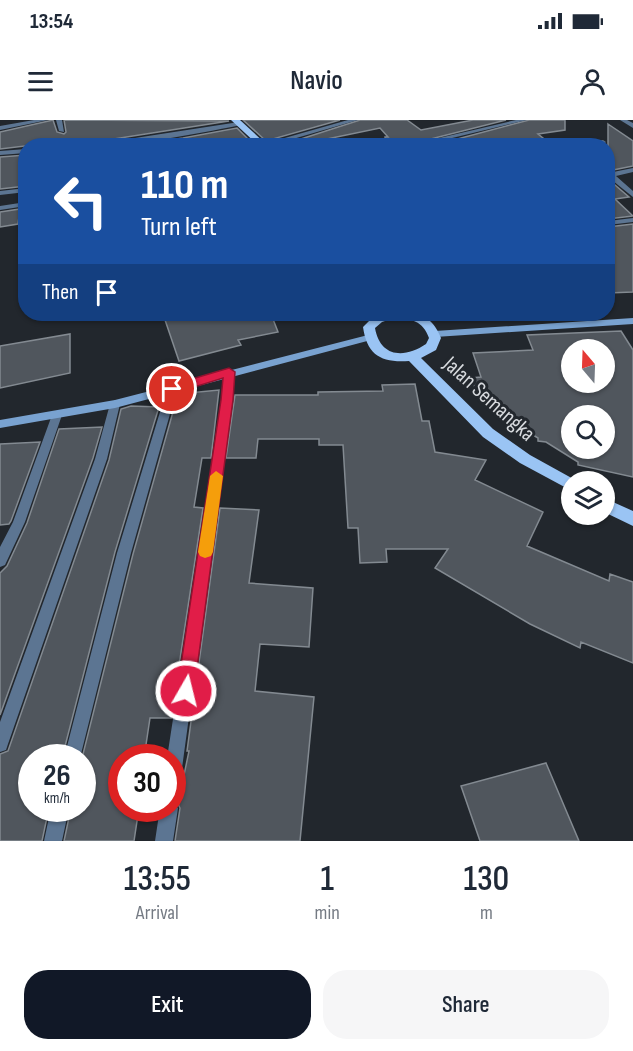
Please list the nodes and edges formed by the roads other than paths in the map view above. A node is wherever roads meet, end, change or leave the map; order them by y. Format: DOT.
graph roads {
  1 [pos="45,120"];
  2 [pos="59,120"];
  3 [pos="356,120"];
  4 [pos="524,120"];
  5 [pos="623,120"];
  6 [pos="237,122"];
  7 [pos="633,126"];
  8 [pos="0,128"];
  9 [pos="62,131"];
  10 [pos="147,138"];
  11 [pos="256,138"];
  12 [pos="290,138"];
  13 [pos="444,138"];
  14 [pos="18,152"];
  15 [pos="0,153"];
  16 [pos="633,170"];
  17 [pos="615,174"];
  18 [pos="615,180"];
  19 [pos="18,191"];
  20 [pos="0,193"];
  21 [pos="633,195"];
  22 [pos="18,205"];
  23 [pos="0,208"];
  24 [pos="633,220"];
  25 [pos="615,222"];
  26 [pos="376,321"];
  27 [pos="424,321"];
  28 [pos="633,321"];
  29 [pos="435,334"];
  30 [pos="368,338"];
  31 [pos="413,357"];
  32 [pos="229,372"];
  33 [pos="172,389"];
  34 [pos="115,404"];
  35 [pos="57,416"];
  36 [pos="0,424"];
  37 [pos="561,479"];
  38 [pos="615,510"];
  39 [pos="633,519"];
  40 [pos="0,561"];
  41 [pos="0,744"];
  42 [pos="76,744"];
  43 [pos="178,744"];
  44 [pos="57,822"];
  45 [pos="167,822"];
  46 [pos="53,841"];
  47 [pos="164,841"];
  1 -- 8 [label="street"];
  2 -- 9 [label="street"];
  3 -- 12 [label="street"];
  4 -- 13 [label="street"];
  5 -- 7 [label="street"];
  6 -- 10 [label="street"];
  6 -- 11 [label="main road"];
  14 -- 15 [label="street"];
  16 -- 17 [label="street"];
  18 -- 21 [label="street"];
  19 -- 20 [label="street"];
  22 -- 23 [label="street"];
  24 -- 25 [label="street"];
  26 -- 30 [label="main road"];
  27 -- 29 [label="main road"];
  28 -- 29 [label="street"];
  29 -- 31 [label="main road"];
  30 -- 31 [label="main road"];
  30 -- 32 [label="street"];
  31 -- 37 [label="main road, Jalan Semangka"];
  32 -- 33 [label="street"];
  32 -- 43 [label="street"];
  33 -- 34 [label="street"];
  33 -- 42 [label="street"];
  34 -- 35 [label="street"];
  34 -- 41 [label="street"];
  35 -- 36 [label="street"];
  35 -- 40 [label="street"];
  38 -- 39 [label="main road"];
  44 -- 46 [label="street"];
  45 -- 47 [label="street"];
}
